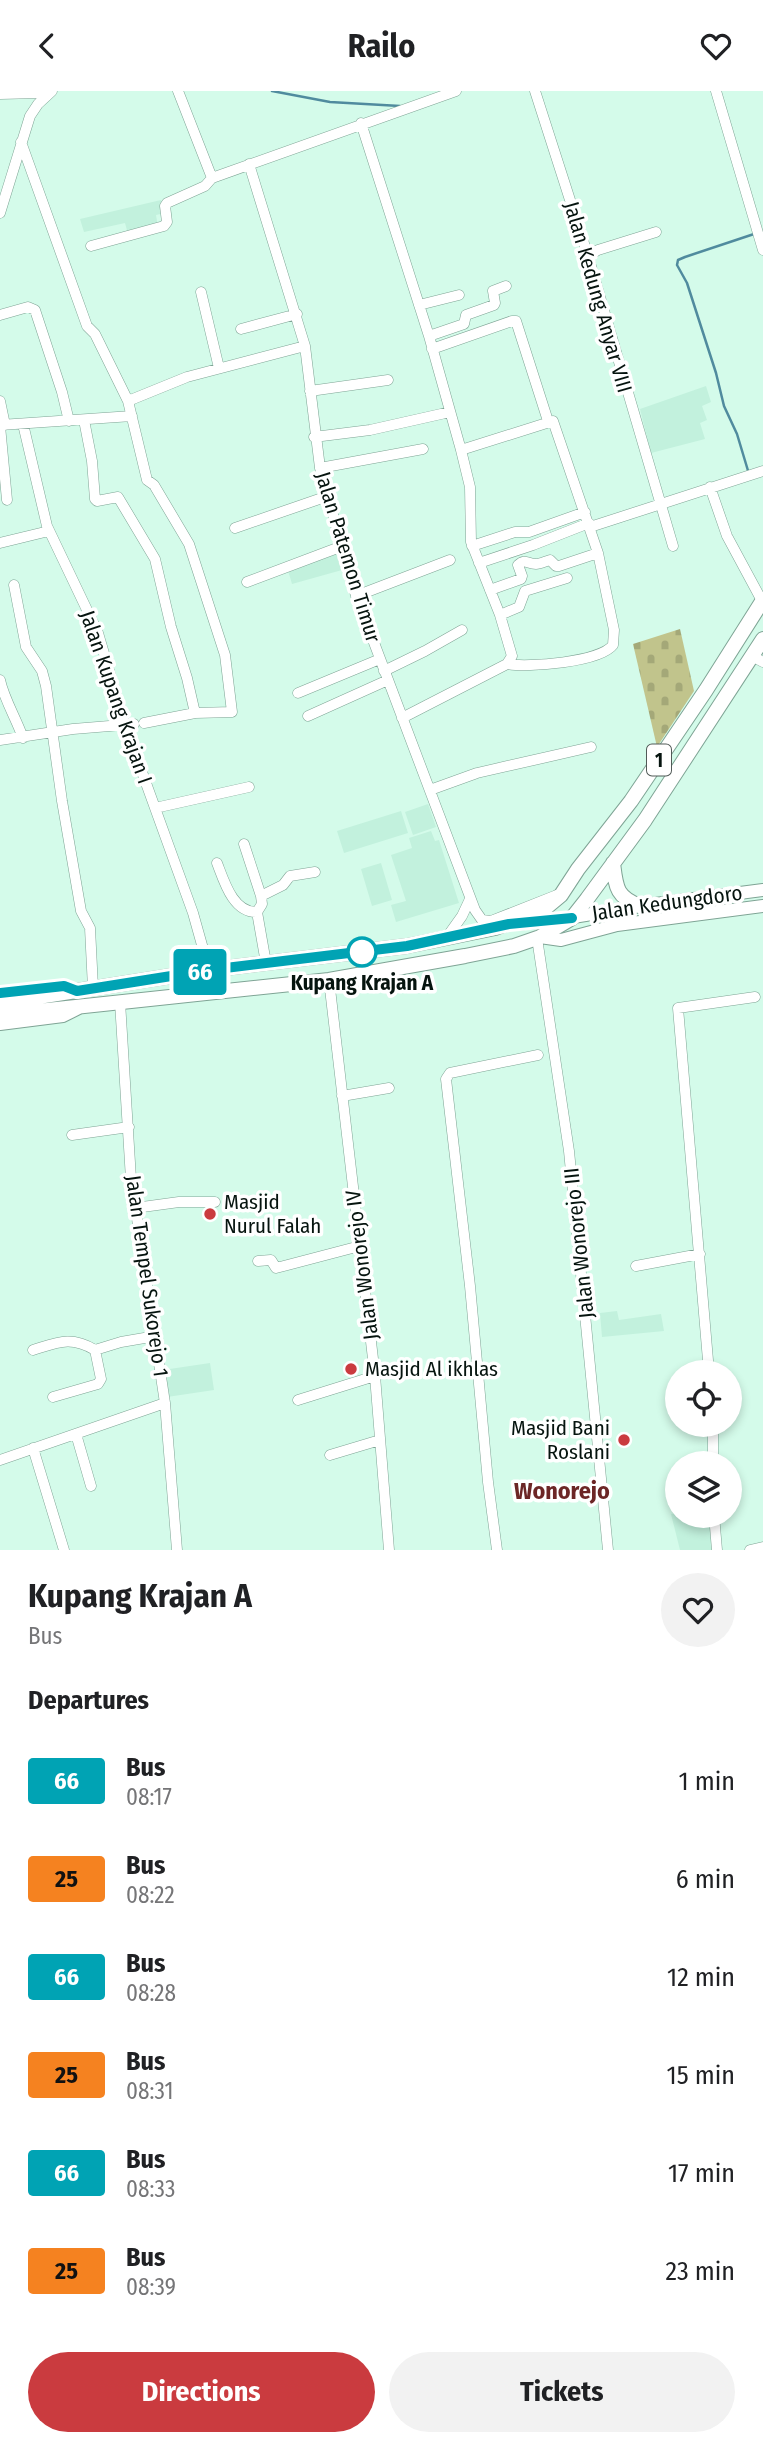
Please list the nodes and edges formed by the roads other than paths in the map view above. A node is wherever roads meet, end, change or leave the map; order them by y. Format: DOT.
graph roads {
  1 [pos="11,91"];
  2 [pos="178,91"];
  3 [pos="456,91"];
  4 [pos="535,91"];
  5 [pos="716,91"];
  6 [pos="0,94"];
  7 [pos="45,94"];
  8 [pos="434,94"];
  9 [pos="361,124"];
  10 [pos="21,142"];
  11 [pos="249,164"];
  12 [pos="212,178"];
  13 [pos="0,213"];
  14 [pos="758,230"];
  15 [pos="656,232"];
  16 [pos="91,246"];
  17 [pos="763,250"];
  18 [pos="588,256"];
  19 [pos="506,286"];
  20 [pos="201,292"];
  21 [pos="459,295"];
  22 [pos="419,305"];
  23 [pos="297,314"];
  24 [pos="0,315"];
  25 [pos="241,329"];
  26 [pos="429,336"];
  27 [pos="305,346"];
  28 [pos="432,349"];
  29 [pos="219,368"];
  30 [pos="387,380"];
  31 [pos="310,391"];
  32 [pos="0,401"];
  33 [pos="128,401"];
  34 [pos="450,412"];
  35 [pos="132,416"];
  36 [pos="84,420"];
  37 [pos="69,421"];
  38 [pos="548,421"];
  39 [pos="23,424"];
  40 [pos="2,425"];
  41 [pos="314,437"];
  42 [pos="423,449"];
  43 [pos="461,450"];
  44 [pos="320,468"];
  45 [pos="754,473"];
  46 [pos="710,488"];
  47 [pos="327,496"];
  48 [pos="7,500"];
  49 [pos="660,503"];
  50 [pos="585,512"];
  51 [pos="589,525"];
  52 [pos="235,528"];
  53 [pos="49,531"];
  54 [pos="0,543"];
  55 [pos="472,546"];
  56 [pos="673,546"];
  57 [pos="340,547"];
  58 [pos="598,553"];
  59 [pos="450,561"];
  60 [pos="479,563"];
  61 [pos="567,577"];
  62 [pos="247,582"];
  63 [pos="14,585"];
  64 [pos="490,590"];
  65 [pos="356,596"];
  66 [pos="761,605"];
  67 [pos="500,615"];
  68 [pos="462,630"];
  69 [pos="763,639"];
  70 [pos="380,659"];
  71 [pos="757,659"];
  72 [pos="507,664"];
  73 [pos="386,675"];
  74 [pos="0,680"];
  75 [pos="298,693"];
  76 [pos="195,713"];
  77 [pos="308,716"];
  78 [pos="402,718"];
  79 [pos="135,724"];
  80 [pos="54,733"];
  81 [pos="23,738"];
  82 [pos="0,740"];
  83 [pos="591,747"];
  84 [pos="249,787"];
  85 [pos="430,790"];
  86 [pos="155,808"];
  87 [pos="244,844"];
  88 [pos="217,863"];
  89 [pos="613,863"];
  90 [pos="315,872"];
  91 [pos="763,890"];
  92 [pos="561,894"];
  93 [pos="261,896"];
  94 [pos="470,899"];
  95 [pos="640,906"];
  96 [pos="763,906"];
  97 [pos="257,912"];
  98 [pos="572,918"];
  99 [pos="509,924"];
  100 [pos="538,938"];
  101 [pos="445,939"];
  102 [pos="266,963"];
  103 [pos="209,970"];
  104 [pos="329,980"];
  105 [pos="93,988"];
  106 [pos="77,991"];
  107 [pos="0,993"];
  108 [pos="755,997"];
  109 [pos="120,1002"];
  110 [pos="0,1003"];
  111 [pos="80,1007"];
  112 [pos="0,1015"];
  113 [pos="0,1024"];
  114 [pos="538,1055"];
  115 [pos="389,1087"];
  116 [pos="342,1096"];
  117 [pos="129,1126"];
  118 [pos="72,1135"];
  119 [pos="215,1202"];
  120 [pos="135,1208"];
  121 [pos="360,1246"];
  122 [pos="700,1254"];
  123 [pos="258,1261"];
  124 [pos="636,1266"];
  125 [pos="156,1336"];
  126 [pos="33,1350"];
  127 [pos="94,1350"];
  128 [pos="708,1360"];
  129 [pos="375,1376"];
  130 [pos="53,1397"];
  131 [pos="298,1400"];
  132 [pos="165,1403"];
  133 [pos="76,1434"];
  134 [pos="380,1440"];
  135 [pos="33,1448"];
  136 [pos="330,1455"];
  137 [pos="0,1460"];
  138 [pos="91,1486"];
  139 [pos="715,1528"];
  140 [pos="763,1547"];
  141 [pos="64,1550"];
  142 [pos="177,1550"];
  143 [pos="389,1550"];
  144 [pos="497,1550"];
  145 [pos="608,1550"];
  146 [pos="717,1550"];
  147 [pos="750,1550"];
  1 -- 6 [label="street"];
  1 -- 7 [label="street"];
  2 -- 12 [label="street"];
  3 -- 8 [label="street"];
  4 -- 18 [label="street, Jalan Kedung Anyar VIII"];
  5 -- 14 [label="street"];
  7 -- 10 [label="street"];
  8 -- 9 [label="street"];
  9 -- 11 [label="street"];
  9 -- 22 [label="street"];
  10 -- 13 [label="street"];
  10 -- 33 [label="street"];
  11 -- 12 [label="street"];
  11 -- 23 [label="street, Jalan Patemon Timur"];
  12 -- 16 [label="street"];
  14 -- 17 [label="street"];
  15 -- 18 [label="street"];
  18 -- 49 [label="street, Jalan Kedung Anyar VIII"];
  19 -- 26 [label="street"];
  20 -- 29 [label="street"];
  21 -- 22 [label="street"];
  22 -- 26 [label="street"];
  23 -- 25 [label="street"];
  23 -- 27 [label="street, Jalan Patemon Timur"];
  24 -- 37 [label="street"];
  26 -- 28 [label="street"];
  27 -- 29 [label="street"];
  27 -- 31 [label="street, Jalan Patemon Timur"];
  28 -- 34 [label="street"];
  28 -- 38 [label="street"];
  29 -- 33 [label="street"];
  30 -- 31 [label="street"];
  31 -- 41 [label="street, Jalan Patemon Timur"];
  32 -- 40 [label="street"];
  33 -- 35 [label="street"];
  34 -- 41 [label="street"];
  34 -- 43 [label="street"];
  35 -- 36 [label="street"];
  35 -- 76 [label="street"];
  36 -- 37 [label="street"];
  36 -- 76 [label="street"];
  37 -- 39 [label="street"];
  38 -- 43 [label="street"];
  38 -- 50 [label="street"];
  39 -- 40 [label="street"];
  39 -- 53 [label="street, Jalan Kupang Krajan I"];
  40 -- 48 [label="street"];
  41 -- 44 [label="street, Jalan Patemon Timur"];
  42 -- 44 [label="street"];
  43 -- 55 [label="street"];
  44 -- 47 [label="street, Jalan Patemon Timur"];
  45 -- 46 [label="street"];
  46 -- 49 [label="street"];
  46 -- 66 [label="street"];
  47 -- 52 [label="street"];
  47 -- 57 [label="street, Jalan Patemon Timur"];
  49 -- 51 [label="street"];
  49 -- 56 [label="street, Jalan Kedung Anyar VIII"];
  50 -- 51 [label="street"];
  50 -- 55 [label="street"];
  51 -- 58 [label="street"];
  51 -- 60 [label="street"];
  53 -- 54 [label="street"];
  53 -- 79 [label="street, Jalan Kupang Krajan I"];
  55 -- 60 [label="street"];
  57 -- 62 [label="street"];
  57 -- 65 [label="street, Jalan Patemon Timur"];
  58 -- 64 [label="street"];
  58 -- 72 [label="street"];
  59 -- 65 [label="street"];
  60 -- 64 [label="street"];
  61 -- 67 [label="street"];
  63 -- 80 [label="street"];
  64 -- 67 [label="street"];
  65 -- 70 [label="street, Jalan Patemon Timur"];
  66 -- 92 [label="highway, 1"];
  67 -- 72 [label="street"];
  68 -- 73 [label="street"];
  69 -- 71 [label="highway, 1"];
  70 -- 73 [label="street, Jalan Patemon Timur"];
  70 -- 75 [label="street"];
  71 -- 89 [label="highway, 1"];
  72 -- 78 [label="street"];
  73 -- 77 [label="street"];
  73 -- 78 [label="street, Jalan Patemon Timur"];
  74 -- 81 [label="street"];
  76 -- 79 [label="street"];
  78 -- 85 [label="street, Jalan Patemon Timur"];
  79 -- 80 [label="street"];
  79 -- 86 [label="street, Jalan Kupang Krajan I"];
  80 -- 81 [label="street"];
  80 -- 105 [label="street"];
  81 -- 82 [label="street"];
  83 -- 85 [label="street"];
  84 -- 86 [label="street"];
  85 -- 94 [label="street, Jalan Patemon Timur"];
  86 -- 103 [label="street, Jalan Kupang Krajan I"];
  87 -- 93 [label="street"];
  88 -- 97 [label="street"];
  89 -- 95 [label="highway"];
  89 -- 98 [label="highway, 1"];
  90 -- 93 [label="street"];
  91 -- 95 [label="main road, Jalan Kedungdoro"];
  92 -- 94 [label="street, Jalan Patemon Timur"];
  92 -- 99 [label="highway, 1"];
  93 -- 97 [label="street"];
  94 -- 101 [label="street"];
  95 -- 98 [label="main road, Jalan Kedungdoro"];
  96 -- 100 [label="main road, Jalan Kedungdoro"];
  97 -- 102 [label="street"];
  98 -- 99 [label="main road, Jalan Kedungdoro"];
  98 -- 100 [label="highway, 1"];
  99 -- 101 [label="highway, 1"];
  100 -- 104 [label="highway, 1"];
  100 -- 145 [label="street, Jalan Wonorejo III"];
  101 -- 102 [label="highway, 1"];
  102 -- 103 [label="highway, 1"];
  103 -- 105 [label="highway, 1"];
  104 -- 109 [label="highway, 1"];
  104 -- 116 [label="street, Jalan Wonorejo IV"];
  105 -- 106 [label="highway, 1"];
  106 -- 107 [label="main road"];
  106 -- 110 [label="highway, 1"];
  108 -- 122 [label="street"];
  109 -- 111 [label="highway, 1"];
  109 -- 117 [label="street, Jalan Tempel Sukorejo 1"];
  111 -- 112 [label="highway, 1"];
  111 -- 113 [label="main road"];
  114 -- 144 [label="street"];
  115 -- 116 [label="street"];
  116 -- 121 [label="street, Jalan Wonorejo IV"];
  117 -- 118 [label="street"];
  117 -- 120 [label="street, Jalan Tempel Sukorejo 1"];
  119 -- 120 [label="street"];
  120 -- 125 [label="street, Jalan Tempel Sukorejo 1"];
  121 -- 123 [label="street"];
  121 -- 129 [label="street, Jalan Wonorejo IV"];
  122 -- 124 [label="street"];
  122 -- 128 [label="street"];
  125 -- 127 [label="street"];
  125 -- 132 [label="street, Jalan Tempel Sukorejo 1"];
  126 -- 127 [label="street"];
  127 -- 130 [label="street"];
  129 -- 131 [label="street"];
  129 -- 134 [label="street, Jalan Wonorejo IV"];
  132 -- 133 [label="street"];
  132 -- 142 [label="street, Jalan Tempel Sukorejo 1"];
  133 -- 135 [label="street"];
  133 -- 138 [label="street"];
  134 -- 136 [label="street"];
  134 -- 143 [label="street, Jalan Wonorejo IV"];
  135 -- 137 [label="street"];
  135 -- 141 [label="street"];
  139 -- 146 [label="street"];
  140 -- 147 [label="street"];
}
